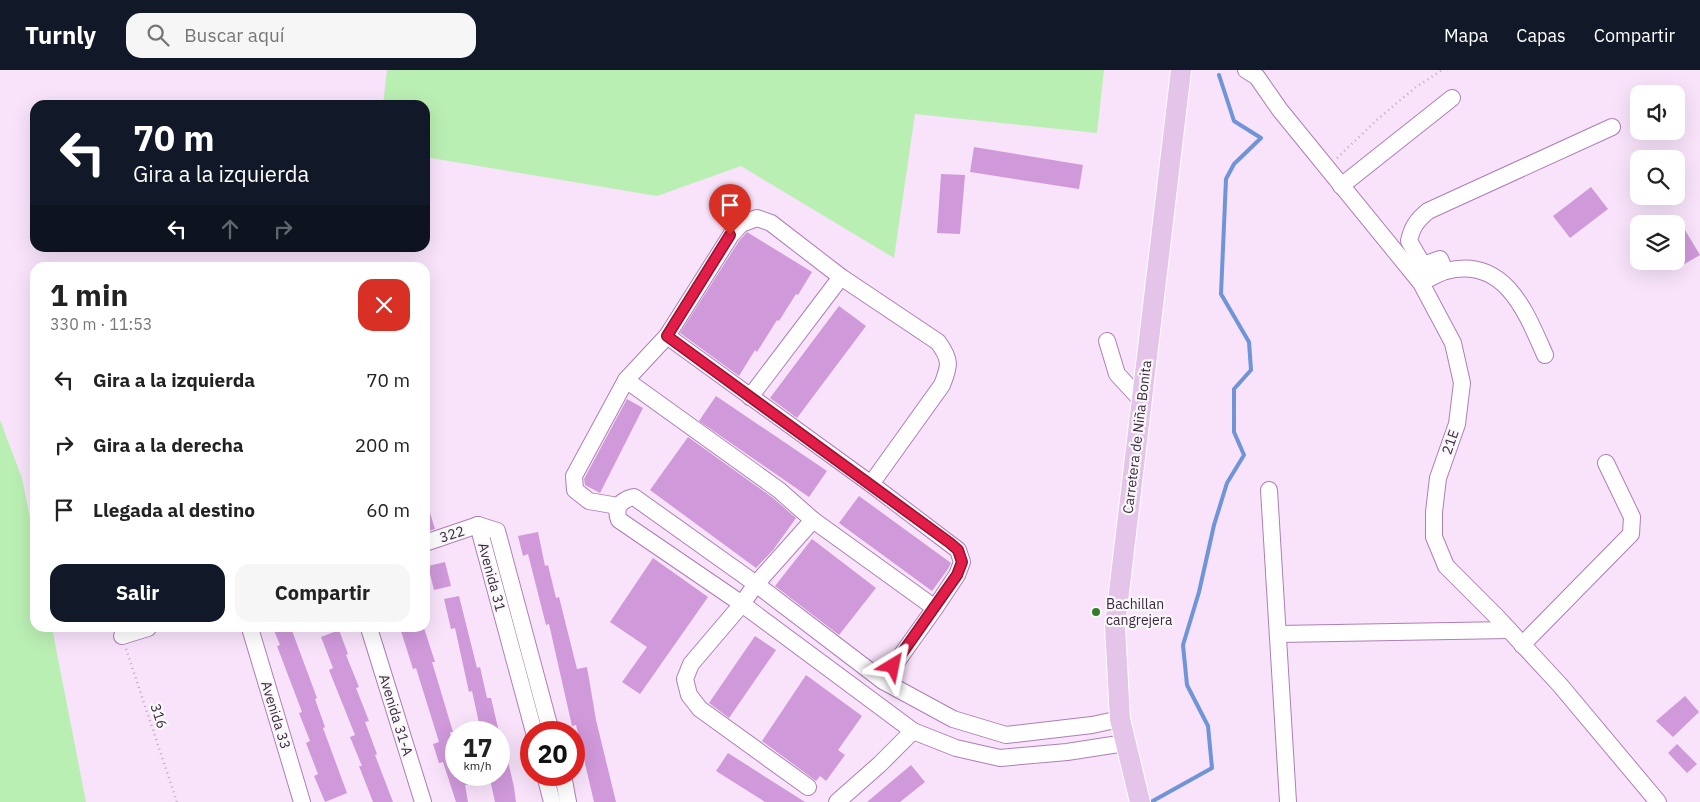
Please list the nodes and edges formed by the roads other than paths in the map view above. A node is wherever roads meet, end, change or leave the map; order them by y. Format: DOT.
graph roads {
  1 [pos="1181,70"];
  2 [pos="1246,70"];
  3 [pos="1452,98"];
  4 [pos="1612,127"];
  5 [pos="1341,186"];
  6 [pos="1446,271"];
  7 [pos="841,277"];
  8 [pos="1421,282"];
  9 [pos="667,336"];
  10 [pos="1107,341"];
  11 [pos="1545,355"];
  12 [pos="626,380"];
  13 [pos="750,397"];
  14 [pos="1142,401"];
  15 [pos="1606,463"];
  16 [pos="871,484"];
  17 [pos="1269,490"];
  18 [pos="618,506"];
  19 [pos="813,520"];
  20 [pos="478,526"];
  21 [pos="430,541"];
  22 [pos="756,584"];
  23 [pos="742,604"];
  24 [pos="935,608"];
  25 [pos="1509,630"];
  26 [pos="135,632"];
  27 [pos="251,632"];
  28 [pos="370,632"];
  29 [pos="1278,634"];
  30 [pos="122,636"];
  31 [pos="1522,645"];
  32 [pos="883,681"];
  33 [pos="1120,719"];
  34 [pos="531,721"];
  35 [pos="548,721"];
  36 [pos="913,731"];
  37 [pos="1125,743"];
  38 [pos="548,786"];
  39 [pos="565,786"];
  40 [pos="808,787"];
  41 [pos="302,802"];
  42 [pos="423,802"];
  43 [pos="552,802"];
  44 [pos="568,802"];
  45 [pos="837,802"];
  46 [pos="1140,802"];
  47 [pos="1288,802"];
  48 [pos="1658,802"];
  1 -- 14 [label="main road, Carretera de Niña Bonita"];
  2 -- 5 [label="street, 21E"];
  3 -- 5 [label="street"];
  4 -- 6 [label="street"];
  5 -- 8 [label="street, 21E"];
  6 -- 8 [label="street"];
  6 -- 11 [label="street"];
  7 -- 9 [label="street"];
  7 -- 13 [label="street"];
  7 -- 16 [label="street"];
  8 -- 25 [label="street, 21E"];
  9 -- 12 [label="street"];
  9 -- 13 [label="street"];
  10 -- 14 [label="street"];
  12 -- 18 [label="street"];
  12 -- 19 [label="street"];
  13 -- 16 [label="street"];
  14 -- 33 [label="main road, Carretera de Niña Bonita"];
  15 -- 31 [label="street"];
  16 -- 24 [label="street"];
  17 -- 29 [label="street"];
  18 -- 22 [label="street"];
  18 -- 23 [label="street"];
  19 -- 22 [label="street"];
  19 -- 24 [label="street"];
  20 -- 21 [label="street, 322"];
  20 -- 34 [label="street, Avenida 31"];
  20 -- 35 [label="street, Avenida 31"];
  22 -- 23 [label="street"];
  22 -- 32 [label="street"];
  23 -- 36 [label="street"];
  23 -- 40 [label="street"];
  24 -- 32 [label="street"];
  25 -- 29 [label="street"];
  25 -- 31 [label="street, 21E"];
  26 -- 30 [label="street"];
  27 -- 41 [label="street, Avenida 33"];
  28 -- 42 [label="street, Avenida 31-A"];
  29 -- 47 [label="street"];
  31 -- 48 [label="street, 21E"];
  32 -- 33 [label="street"];
  33 -- 37 [label="main road, Carretera de Niña Bonita"];
  36 -- 37 [label="street"];
  36 -- 45 [label="street"];
  37 -- 46 [label="main road, Carretera de Niña Bonita"];
  38 -- 43 [label="street"];
  39 -- 44 [label="street"];
}
